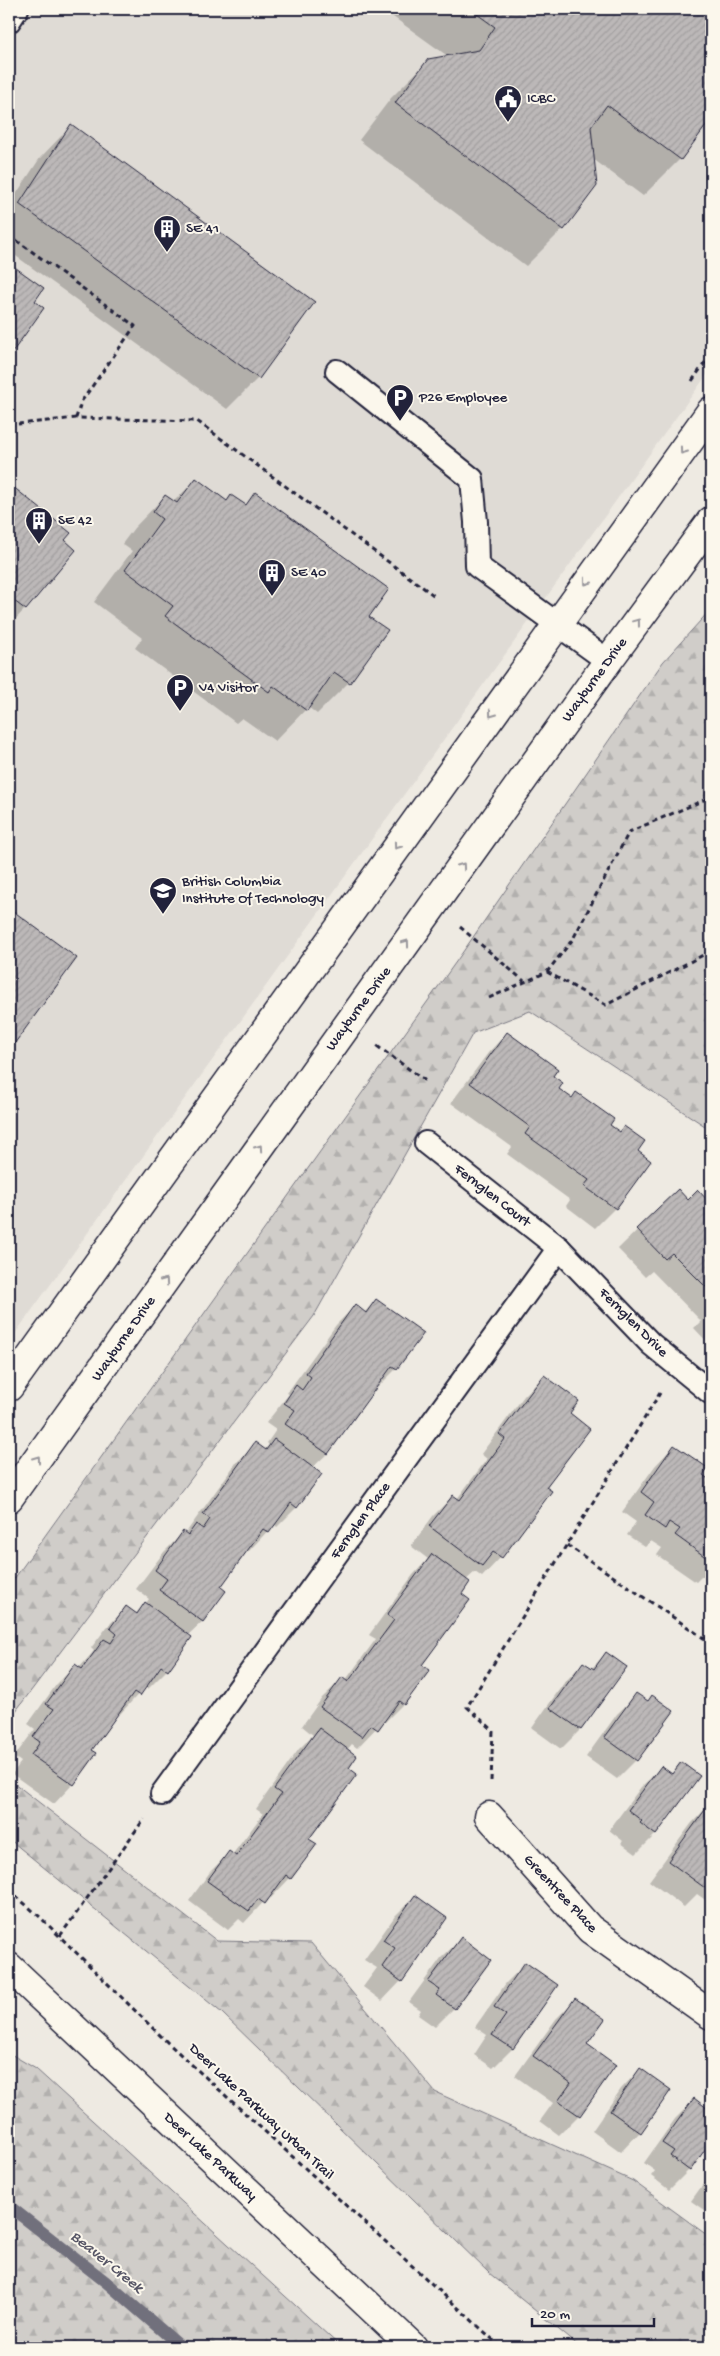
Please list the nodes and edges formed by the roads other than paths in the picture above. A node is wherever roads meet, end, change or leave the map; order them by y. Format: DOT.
graph roads {
  1 [pos="18,9"];
  2 [pos="9,21"];
  3 [pos="337,372"];
  4 [pos="711,411"];
  5 [pos="711,522"];
  6 [pos="556,625"];
  7 [pos="608,661"];
  8 [pos="426,1143"];
  9 [pos="559,1248"];
  10 [pos="9,1387"];
  11 [pos="711,1393"];
  12 [pos="9,1498"];
  13 [pos="162,1794"];
  14 [pos="489,1816"];
  15 [pos="9,1967"];
  16 [pos="711,2015"];
  17 [pos="413,2347"];
  1 -- 2 [label="lane"];
  3 -- 6 [label="lane"];
  4 -- 6 [label="street, one-way"];
  7 -- 5 [label="street, Wayburne Drive, one-way"];
  6 -- 7 [label="lane"];
  6 -- 10 [label="street, one-way"];
  12 -- 7 [label="street, Wayburne Drive, one-way"];
  8 -- 9 [label="lane, Fernglen Court"];
  9 -- 11 [label="lane, Fernglen Drive"];
  9 -- 13 [label="lane, Fernglen Place"];
  14 -- 16 [label="street, Greentree Place"];
  15 -- 17 [label="street, Deer Lake Parkway"];
}
